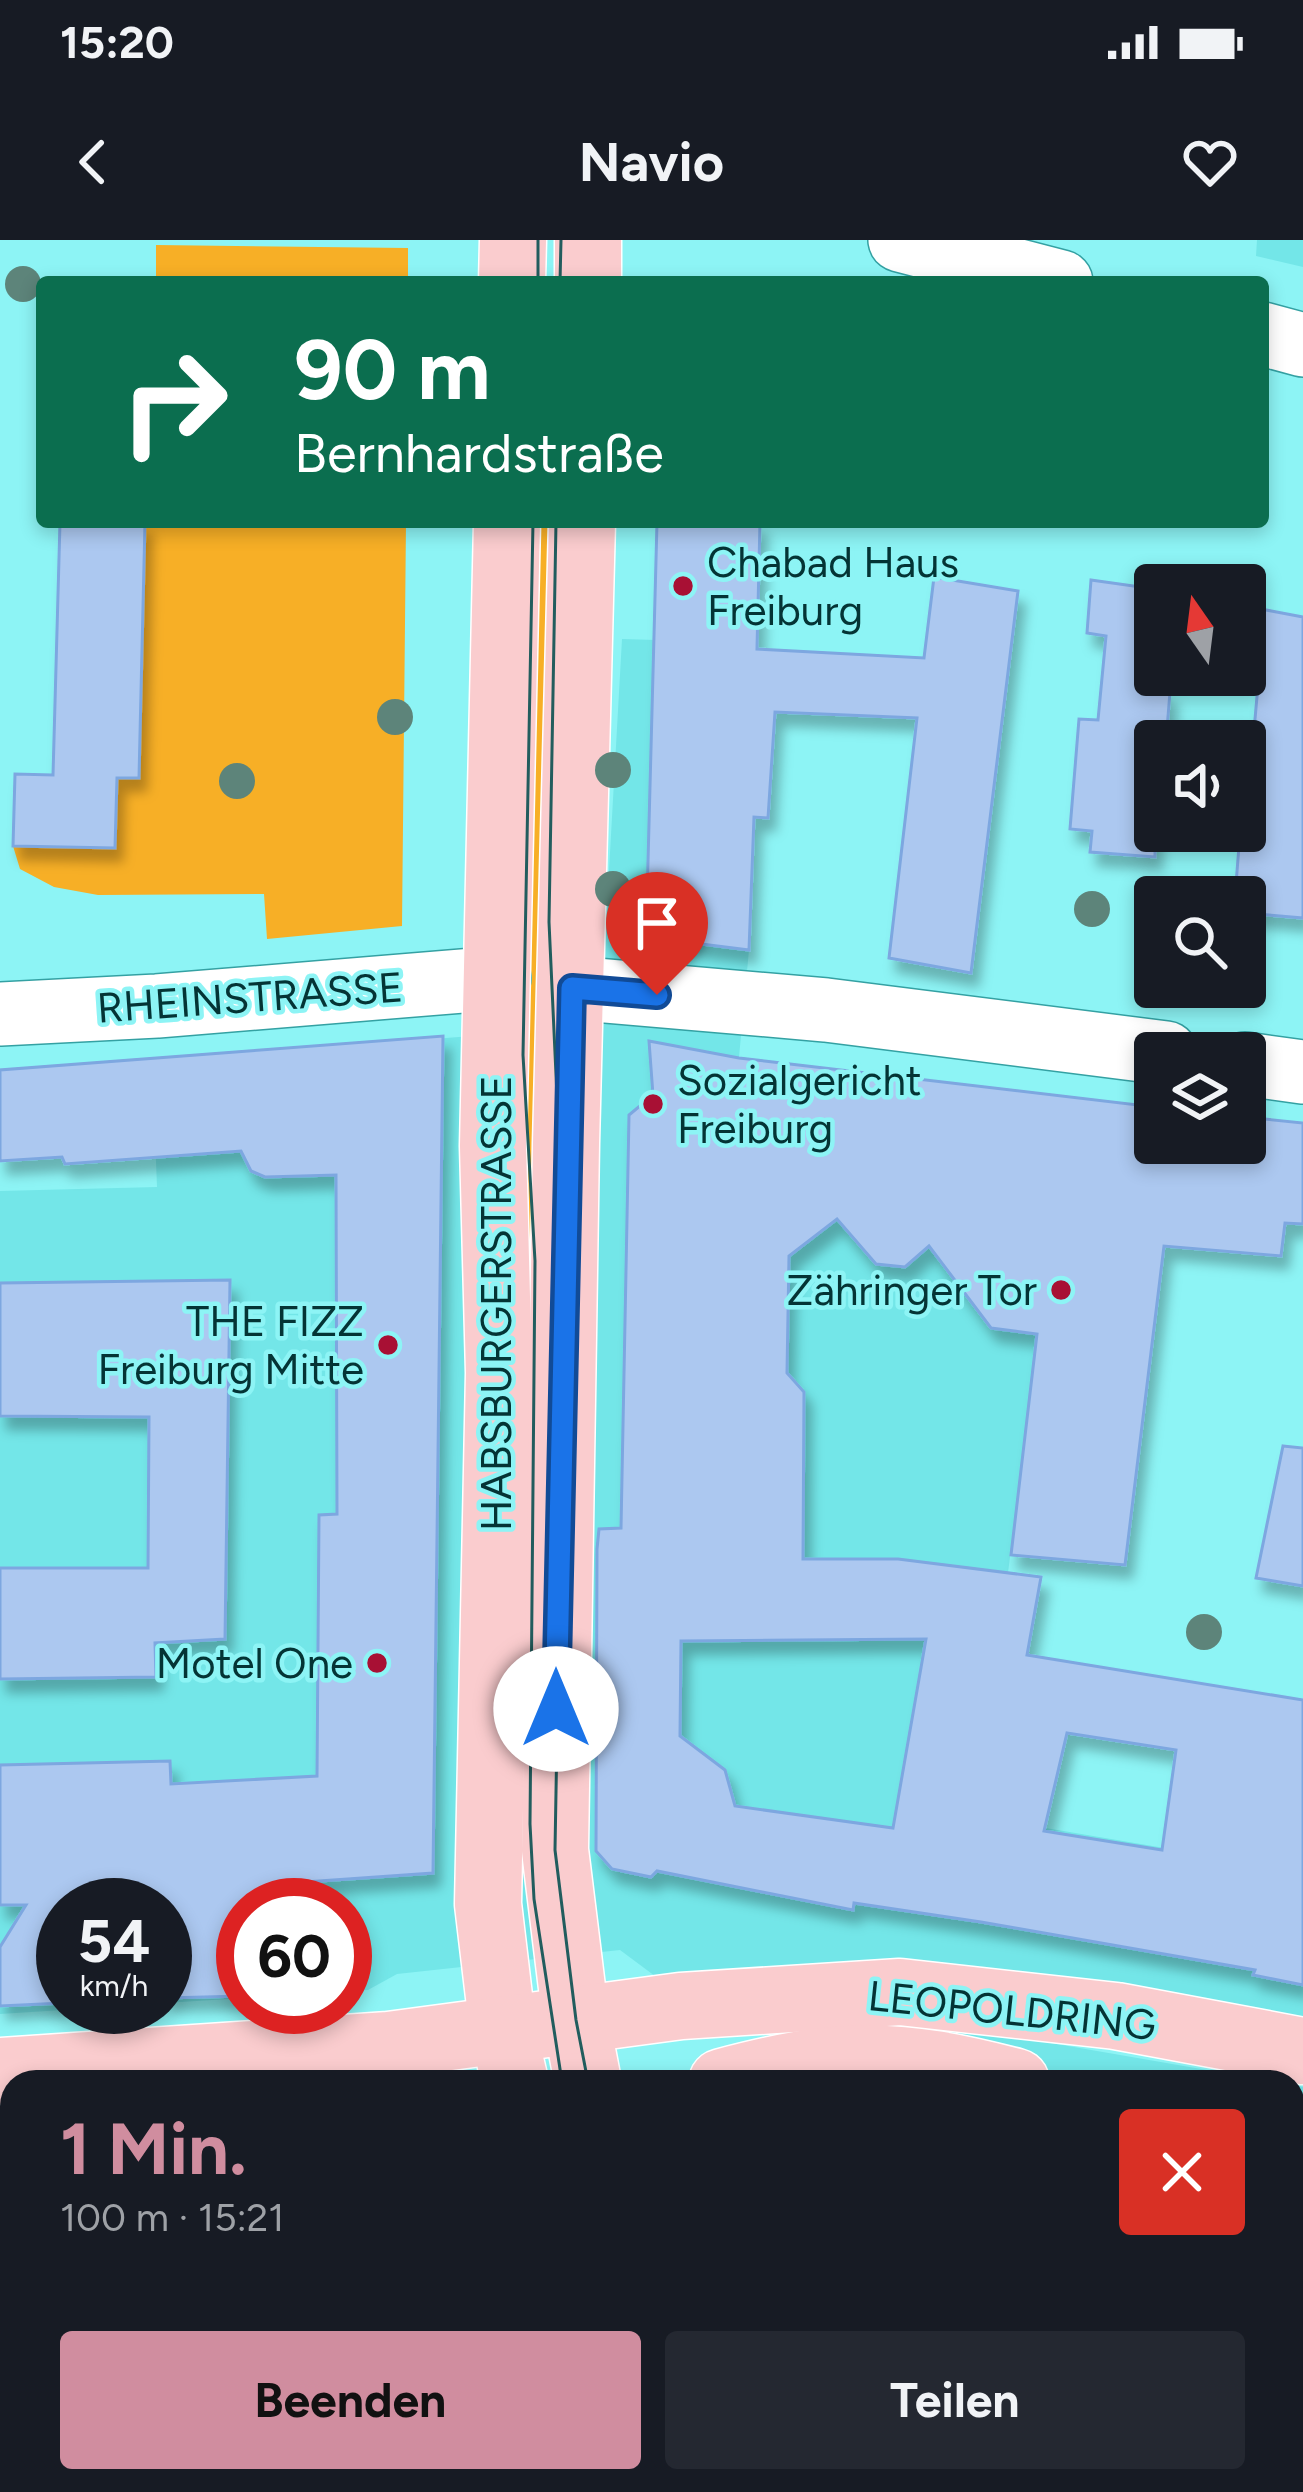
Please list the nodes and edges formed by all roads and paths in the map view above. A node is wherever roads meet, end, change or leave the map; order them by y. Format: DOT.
graph roads {
  1 [pos="512,240"];
  2 [pos="588,240"];
  3 [pos="900,240"];
  4 [pos="512,276"];
  5 [pos="588,276"];
  6 [pos="1038,276"];
  7 [pos="1269,336"];
  8 [pos="1303,345"];
  9 [pos="507,528"];
  10 [pos="583,528"];
  11 [pos="499,978"];
  12 [pos="572,988"];
  13 [pos="0,1014"];
  14 [pos="1134,1049"];
  15 [pos="1266,1067"];
  16 [pos="1303,1072"];
  17 [pos="582,2051"];
  18 [pos="1303,2051"];
  19 [pos="509,2056"];
  20 [pos="28,2070"];
  21 [pos="772,2070"];
  22 [pos="971,2070"];
  1 -- 4 [label="main road"];
  2 -- 5 [label="main road"];
  3 -- 6 [label="street"];
  7 -- 8 [label="street"];
  9 -- 11 [label="main road, HABSBURGERSTRASSE"];
  10 -- 12 [label="main road, HABSBURGERSTRASSE"];
  11 -- 13 [label="street, RHEINSTRASSE"];
  11 -- 19 [label="main road, HABSBURGERSTRASSE"];
  12 -- 14 [label="street"];
  12 -- 17 [label="main road, HABSBURGERSTRASSE"];
  15 -- 16 [label="street"];
  17 -- 18 [label="main road, LEOPOLDRING"];
  17 -- 19 [label="main road, LEOPOLDRING"];
  19 -- 20 [label="main road, LEOPOLDRING"];
  21 -- 22 [label="main road, LEOPOLDRING"];
}
